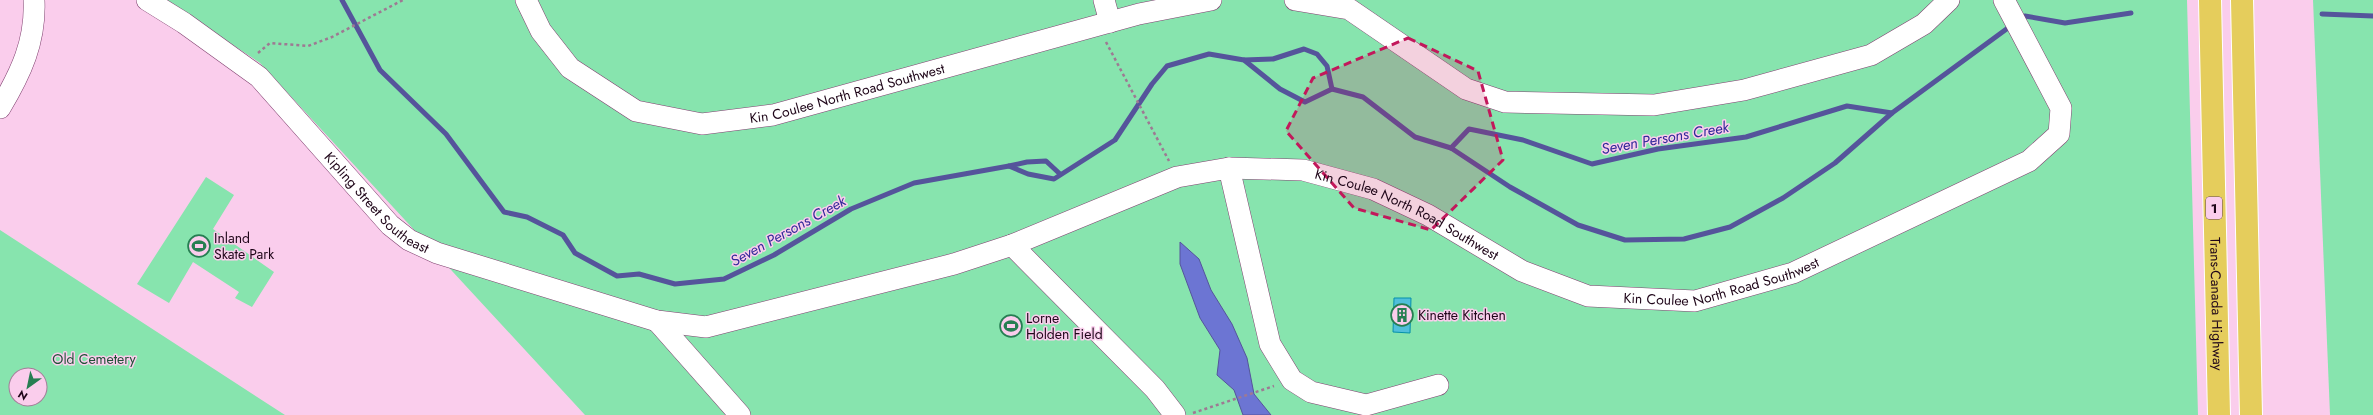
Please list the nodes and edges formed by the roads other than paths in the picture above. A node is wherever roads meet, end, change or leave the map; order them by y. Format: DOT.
graph roads {
  1 [pos="48,0"];
  2 [pos="147,0"];
  3 [pos="526,0"];
  4 [pos="1104,0"];
  5 [pos="1211,0"];
  6 [pos="1295,0"];
  7 [pos="1949,0"];
  8 [pos="2004,0"];
  9 [pos="2210,0"];
  10 [pos="2242,0"];
  11 [pos="34,9"];
  12 [pos="1103,24"];
  13 [pos="0,108"];
  14 [pos="1229,168"];
  15 [pos="2247,243"];
  16 [pos="1012,245"];
  17 [pos="657,321"];
  18 [pos="706,326"];
  19 [pos="690,357"];
  20 [pos="1438,385"];
  21 [pos="740,415"];
  22 [pos="1175,415"];
  23 [pos="2219,415"];
  24 [pos="2251,415"];
  25 [pos="2255,415"];
  1 -- 11 [label="street"];
  2 -- 17 [label="street, Kipling Street Southeast"];
  3 -- 12 [label="street, Kin Coulee North Road Southwest"];
  4 -- 12 [label="street"];
  5 -- 12 [label="street, Kin Coulee North Road Southwest"];
  6 -- 7 [label="street"];
  8 -- 14 [label="street, Kin Coulee North Road Southwest"];
  9 -- 23 [label="highway, Trans-Canada Highway / 1"];
  10 -- 15 [label="highway"];
  11 -- 13 [label="street"];
  14 -- 16 [label="street, Kin Coulee North Road Southwest"];
  14 -- 20 [label="street"];
  15 -- 24 [label="highway"];
  15 -- 25 [label="highway"];
  16 -- 18 [label="street, Kin Coulee North Road Southwest"];
  16 -- 22 [label="street"];
  17 -- 18 [label="street, Kin Coulee North Road Southwest"];
  17 -- 19 [label="street"];
  18 -- 19 [label="street"];
  19 -- 21 [label="street"];
}
